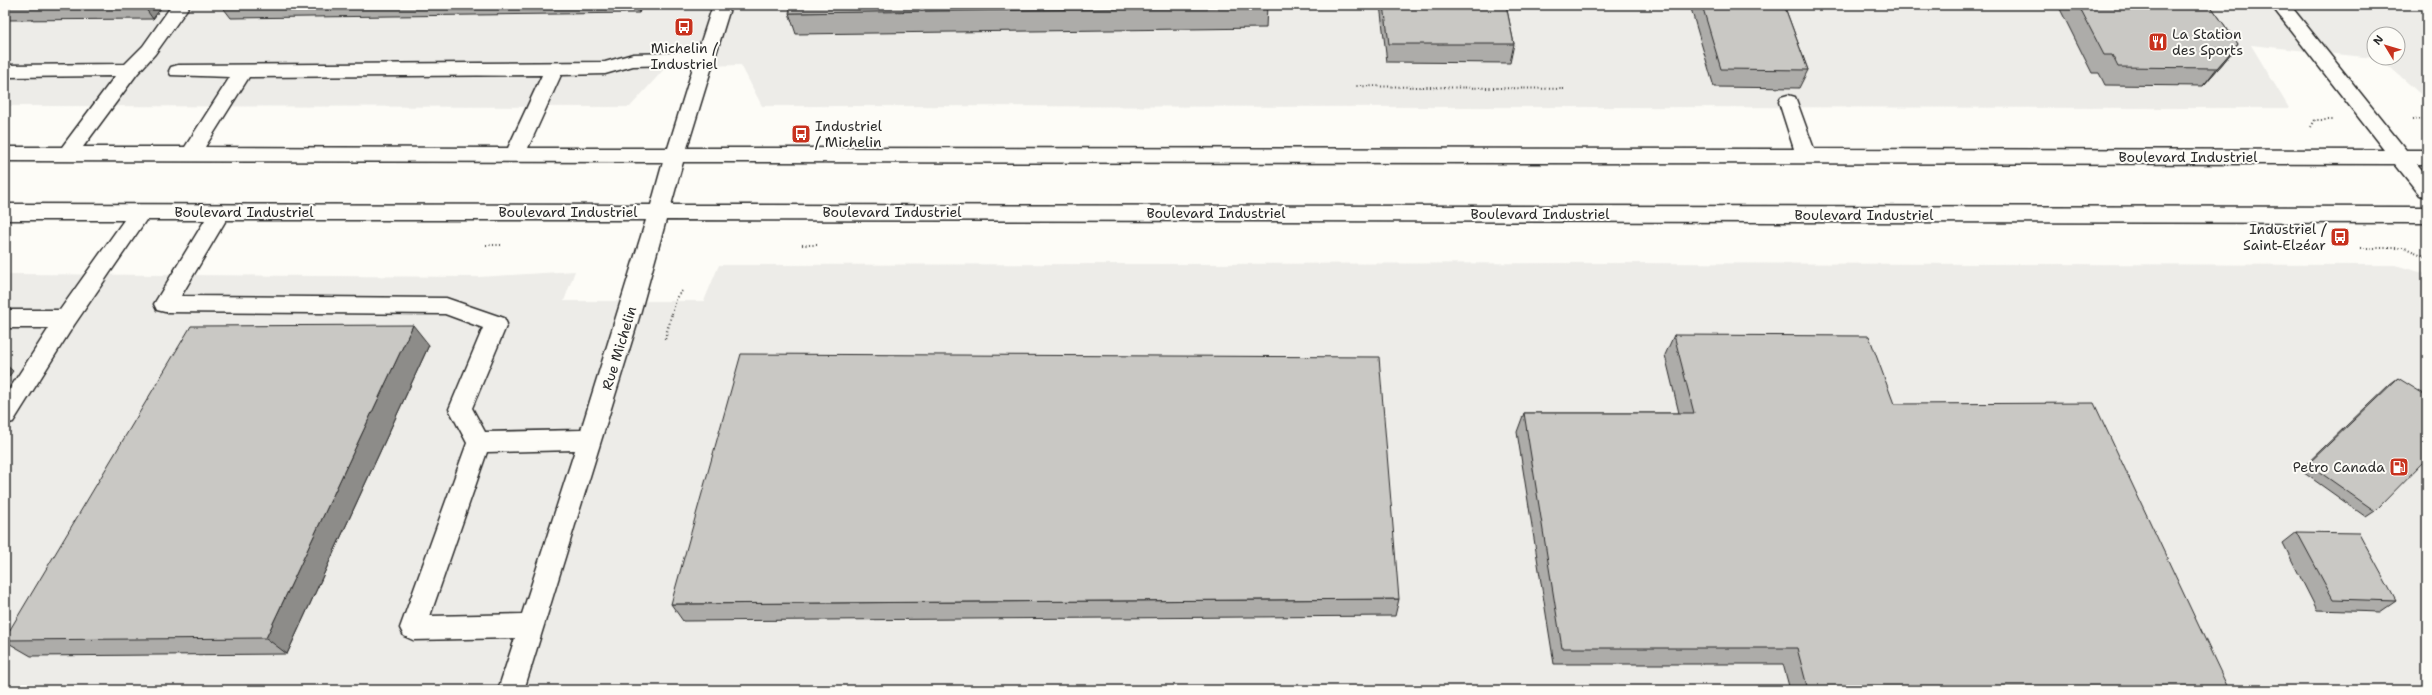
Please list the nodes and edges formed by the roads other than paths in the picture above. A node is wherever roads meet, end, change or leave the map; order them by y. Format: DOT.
graph roads {
  1 [pos="181,5"];
  2 [pos="722,5"];
  3 [pos="2280,5"];
  4 [pos="706,53"];
  5 [pos="554,69"];
  6 [pos="130,70"];
  7 [pos="5,71"];
  8 [pos="178,71"];
  9 [pos="244,71"];
  10 [pos="1788,102"];
  11 [pos="5,154"];
  12 [pos="67,154"];
  13 [pos="191,154"];
  14 [pos="515,154"];
  15 [pos="676,156"];
  16 [pos="1806,156"];
  17 [pos="2402,157"];
  18 [pos="2427,157"];
  19 [pos="2427,190"];
  20 [pos="5,212"];
  21 [pos="140,212"];
  22 [pos="220,212"];
  23 [pos="660,212"];
  24 [pos="2427,215"];
  25 [pos="5,319"];
  26 [pos="66,319"];
  27 [pos="5,415"];
  28 [pos="590,440"];
  29 [pos="479,442"];
  30 [pos="531,626"];
  31 [pos="511,690"];
  1 -- 6 [label="street"];
  2 -- 4 [label="street, Rue Michelin"];
  3 -- 17 [label="street"];
  4 -- 5 [label="street"];
  4 -- 15 [label="street, Rue Michelin"];
  5 -- 9 [label="street"];
  5 -- 14 [label="street"];
  6 -- 7 [label="street"];
  6 -- 12 [label="street"];
  8 -- 9 [label="street"];
  9 -- 13 [label="street"];
  10 -- 16 [label="street"];
  11 -- 12 [label="street, Boulevard Industriel"];
  12 -- 13 [label="street, Boulevard Industriel"];
  13 -- 14 [label="street, Boulevard Industriel"];
  14 -- 15 [label="street, Boulevard Industriel"];
  15 -- 16 [label="street, Boulevard Industriel"];
  15 -- 23 [label="street, Rue Michelin"];
  16 -- 17 [label="street, Boulevard Industriel"];
  17 -- 18 [label="street, Boulevard Industriel"];
  17 -- 19 [label="street"];
  20 -- 21 [label="street, Boulevard Industriel"];
  21 -- 22 [label="street, Boulevard Industriel"];
  21 -- 26 [label="street"];
  22 -- 23 [label="street, Boulevard Industriel"];
  22 -- 29 [label="street"];
  23 -- 24 [label="street, Boulevard Industriel"];
  23 -- 28 [label="street, Rue Michelin"];
  25 -- 26 [label="street"];
  26 -- 27 [label="street"];
  28 -- 29 [label="street"];
  28 -- 30 [label="street, Rue Michelin"];
  29 -- 30 [label="street"];
  30 -- 31 [label="street, Rue Michelin"];
}
